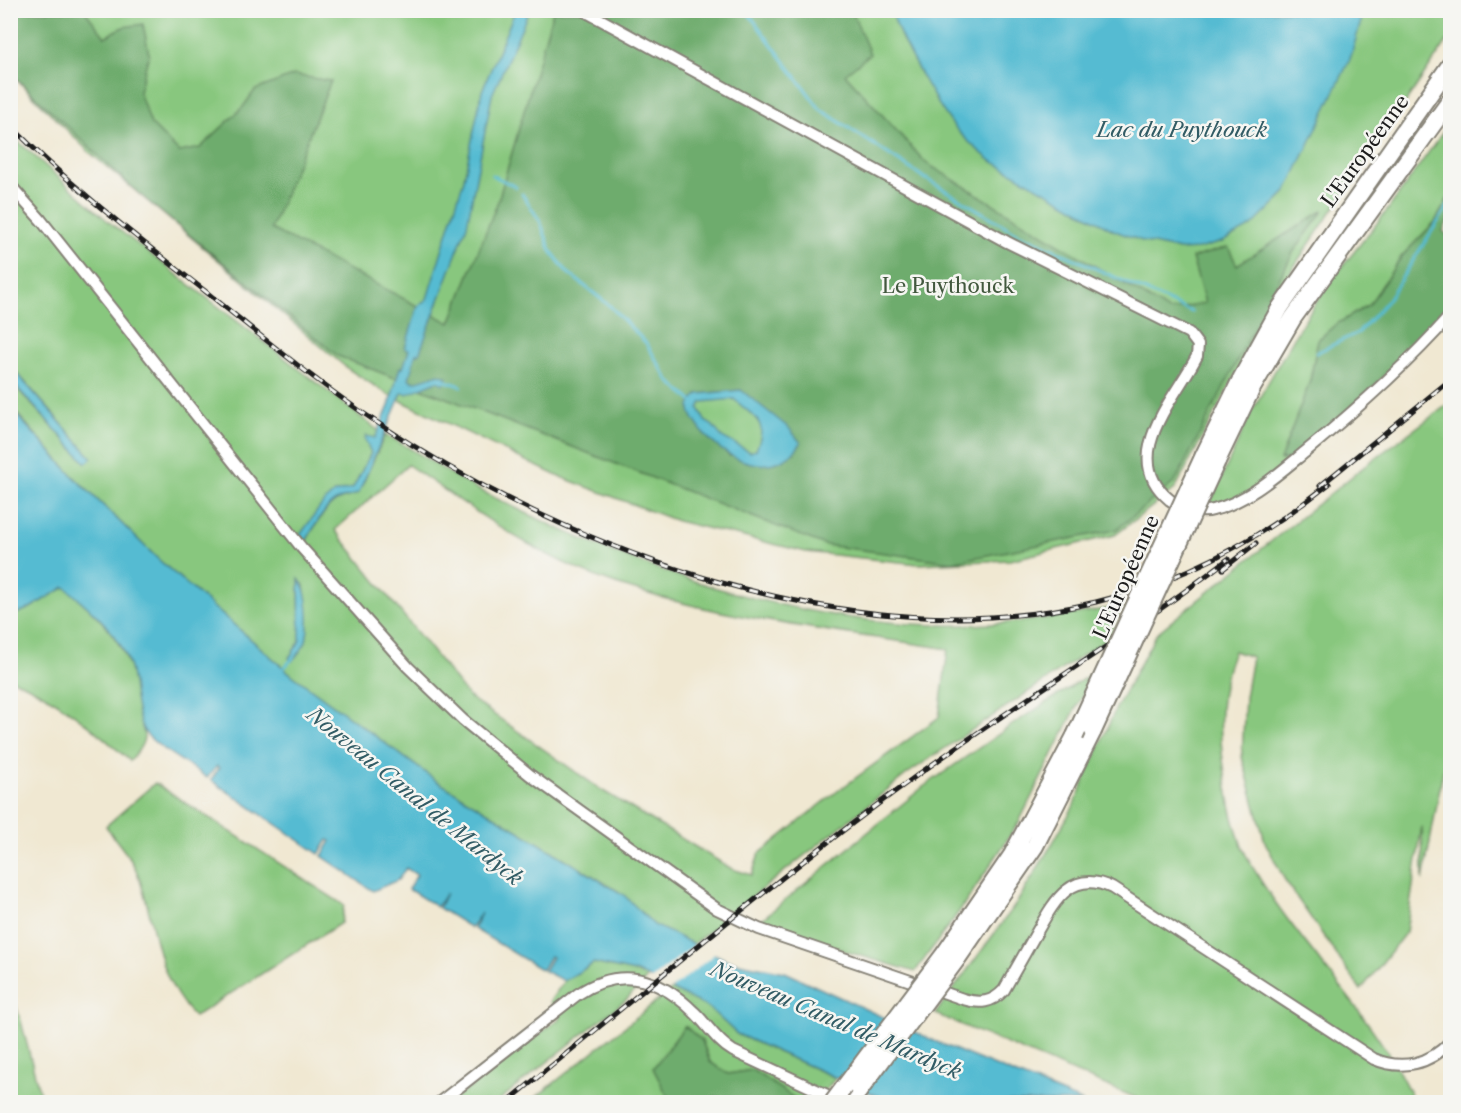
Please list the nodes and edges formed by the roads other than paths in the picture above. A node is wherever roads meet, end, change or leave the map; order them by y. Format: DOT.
graph roads {
  1 [pos="583,10"];
  2 [pos="1450,65"];
  3 [pos="1450,101"];
  4 [pos="10,185"];
  5 [pos="1450,316"];
  6 [pos="1211,458"];
  7 [pos="951,956"];
  8 [pos="1450,1042"];
  9 [pos="441,1102"];
  10 [pos="833,1102"];
  11 [pos="843,1102"];
  12 [pos="850,1102"];
  1 -- 5 [label="street"];
  2 -- 6 [label="highway, L'Européenne"];
  3 -- 6 [label="highway, L'Européenne"];
  4 -- 8 [label="street"];
  6 -- 7 [label="highway, L'Européenne, bridge"];
  6 -- 7 [label="highway, L'Européenne, bridge"];
  7 -- 10 [label="highway, L'Européenne, bridge"];
  7 -- 12 [label="highway, L'Européenne, bridge"];
  9 -- 11 [label="street"];
}
